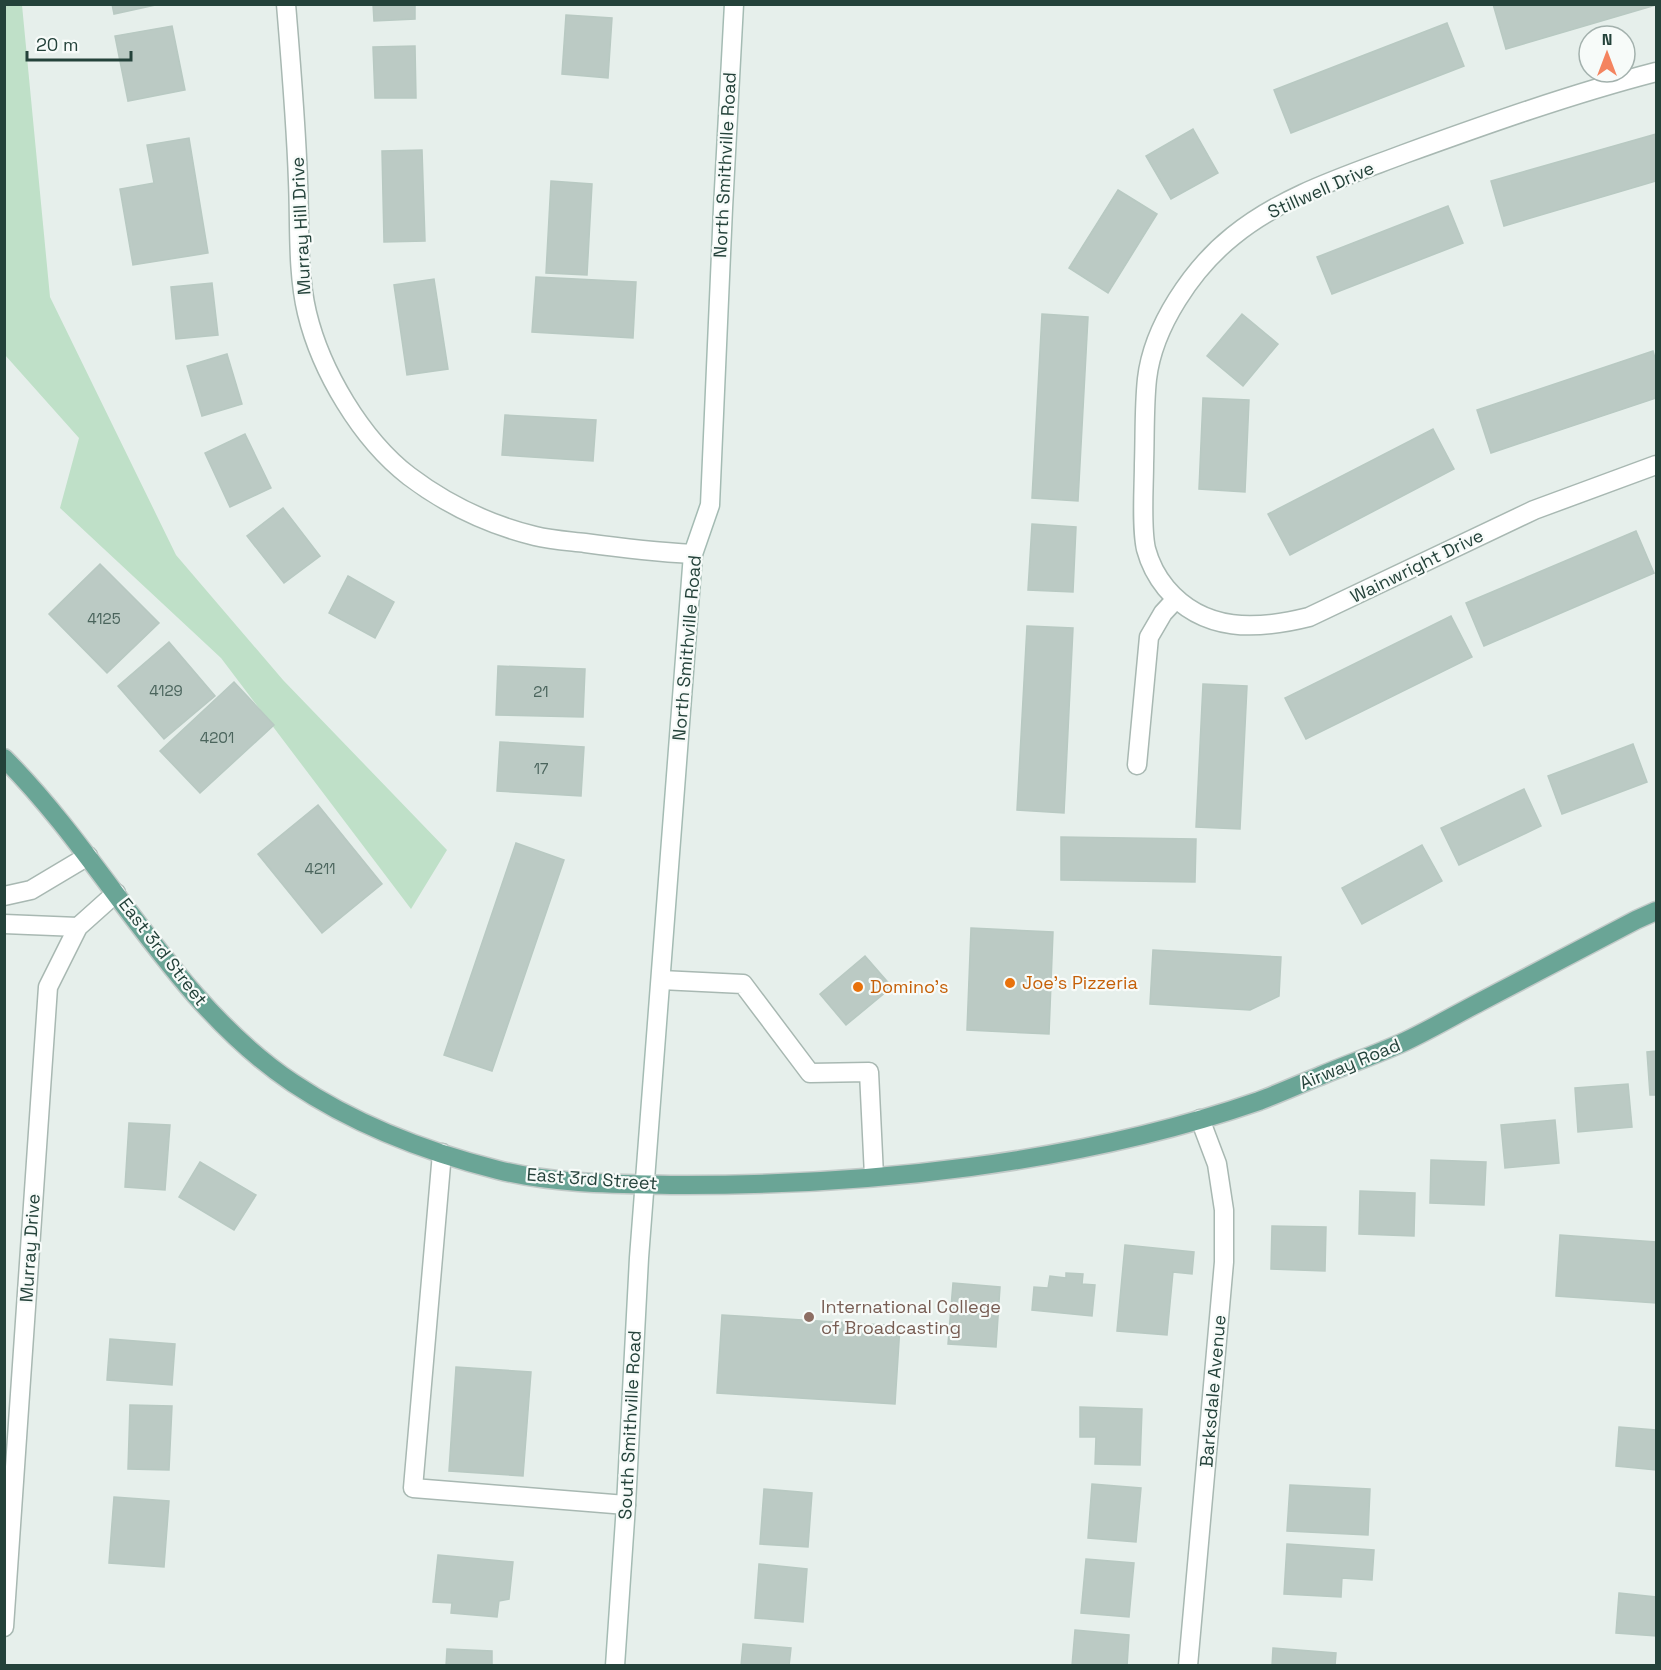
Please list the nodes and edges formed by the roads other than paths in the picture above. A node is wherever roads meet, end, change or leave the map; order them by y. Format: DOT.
graph roads {
  1 [pos="286,4"];
  2 [pos="734,4"];
  3 [pos="1656,72"];
  4 [pos="1656,465"];
  5 [pos="693,554"];
  6 [pos="1176,599"];
  7 [pos="4,758"];
  8 [pos="1137,765"];
  9 [pos="88,855"];
  10 [pos="116,893"];
  11 [pos="4,896"];
  12 [pos="1656,911"];
  13 [pos="4,924"];
  14 [pos="78,927"];
  15 [pos="661,980"];
  16 [pos="1200,1119"];
  17 [pos="442,1153"];
  18 [pos="1022,1158"];
  19 [pos="874,1176"];
  20 [pos="646,1185"];
  21 [pos="626,1505"];
  22 [pos="4,1628"];
  23 [pos="615,1665"];
  24 [pos="1188,1665"];
  1 -- 5 [label="street, Murray Hill Drive"];
  2 -- 5 [label="street, North Smithville Road"];
  3 -- 6 [label="street, Stillwell Drive"];
  4 -- 6 [label="street, Wainwright Drive"];
  5 -- 15 [label="street, North Smithville Road"];
  6 -- 8 [label="street"];
  7 -- 9 [label="main road, East 3rd Street"];
  9 -- 10 [label="main road, East 3rd Street"];
  9 -- 11 [label="street"];
  10 -- 14 [label="street, Murray Drive"];
  10 -- 17 [label="main road, East 3rd Street"];
  12 -- 16 [label="main road, Airway Road"];
  13 -- 14 [label="street"];
  14 -- 22 [label="street, Murray Drive"];
  15 -- 19 [label="street"];
  15 -- 20 [label="street, North Smithville Road"];
  16 -- 18 [label="main road, Airway Road"];
  16 -- 24 [label="street, Barksdale Avenue"];
  17 -- 20 [label="main road, East 3rd Street"];
  17 -- 21 [label="street"];
  18 -- 19 [label="main road, East 3rd Street"];
  19 -- 20 [label="main road, East 3rd Street"];
  20 -- 21 [label="street, South Smithville Road"];
  21 -- 23 [label="street, South Smithville Road"];
}
